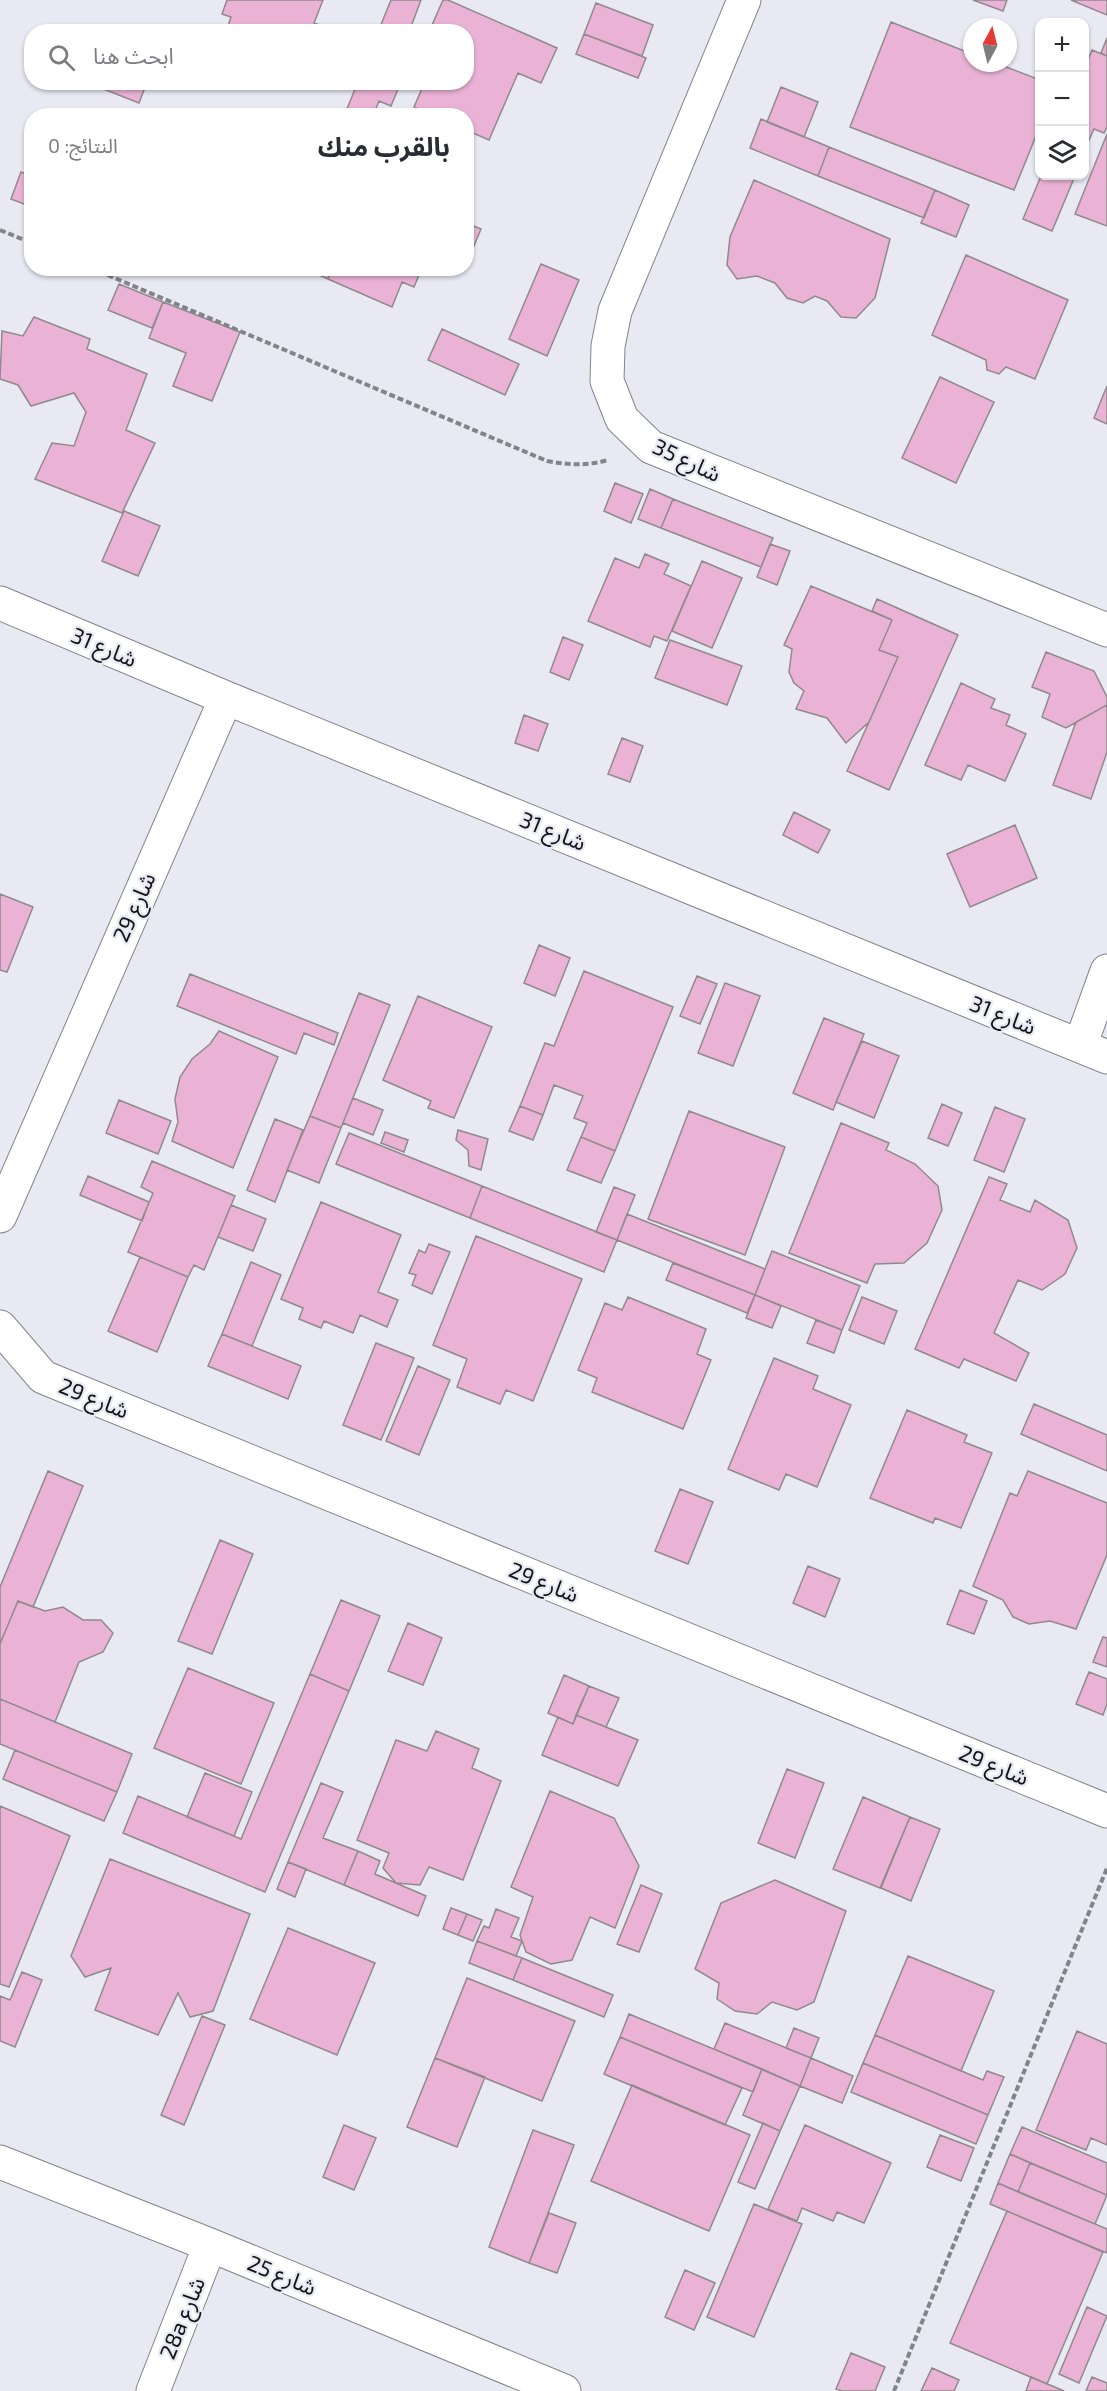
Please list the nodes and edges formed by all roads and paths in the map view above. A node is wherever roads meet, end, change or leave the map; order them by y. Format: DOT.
graph roads {
  1 [pos="744,0"];
  2 [pos="0,230"];
  3 [pos="24,240"];
  4 [pos="110,276"];
  5 [pos="651,447"];
  6 [pos="0,603"];
  7 [pos="1107,630"];
  8 [pos="226,698"];
  9 [pos="1107,971"];
  10 [pos="1093,1052"];
  11 [pos="0,1216"];
  12 [pos="0,1327"];
  13 [pos="1107,1811"];
  14 [pos="1107,1868"];
  15 [pos="0,2162"];
  16 [pos="210,2245"];
  17 [pos="153,2391"];
  18 [pos="564,2391"];
  19 [pos="894,2391"];
  1 -- 5 [label="street, شارع 35"];
  2 -- 3 [label="path"];
  4 -- 5 [label="path"];
  5 -- 7 [label="street, شارع 35"];
  6 -- 8 [label="street, شارع 31"];
  8 -- 10 [label="street, شارع 31"];
  8 -- 11 [label="street, شارع 29"];
  9 -- 10 [label="street"];
  12 -- 13 [label="street, شارع 29"];
  14 -- 19 [label="path"];
  15 -- 16 [label="street, شارع 25"];
  16 -- 17 [label="street, 28a شارع"];
  16 -- 18 [label="street, شارع 25"];
}
